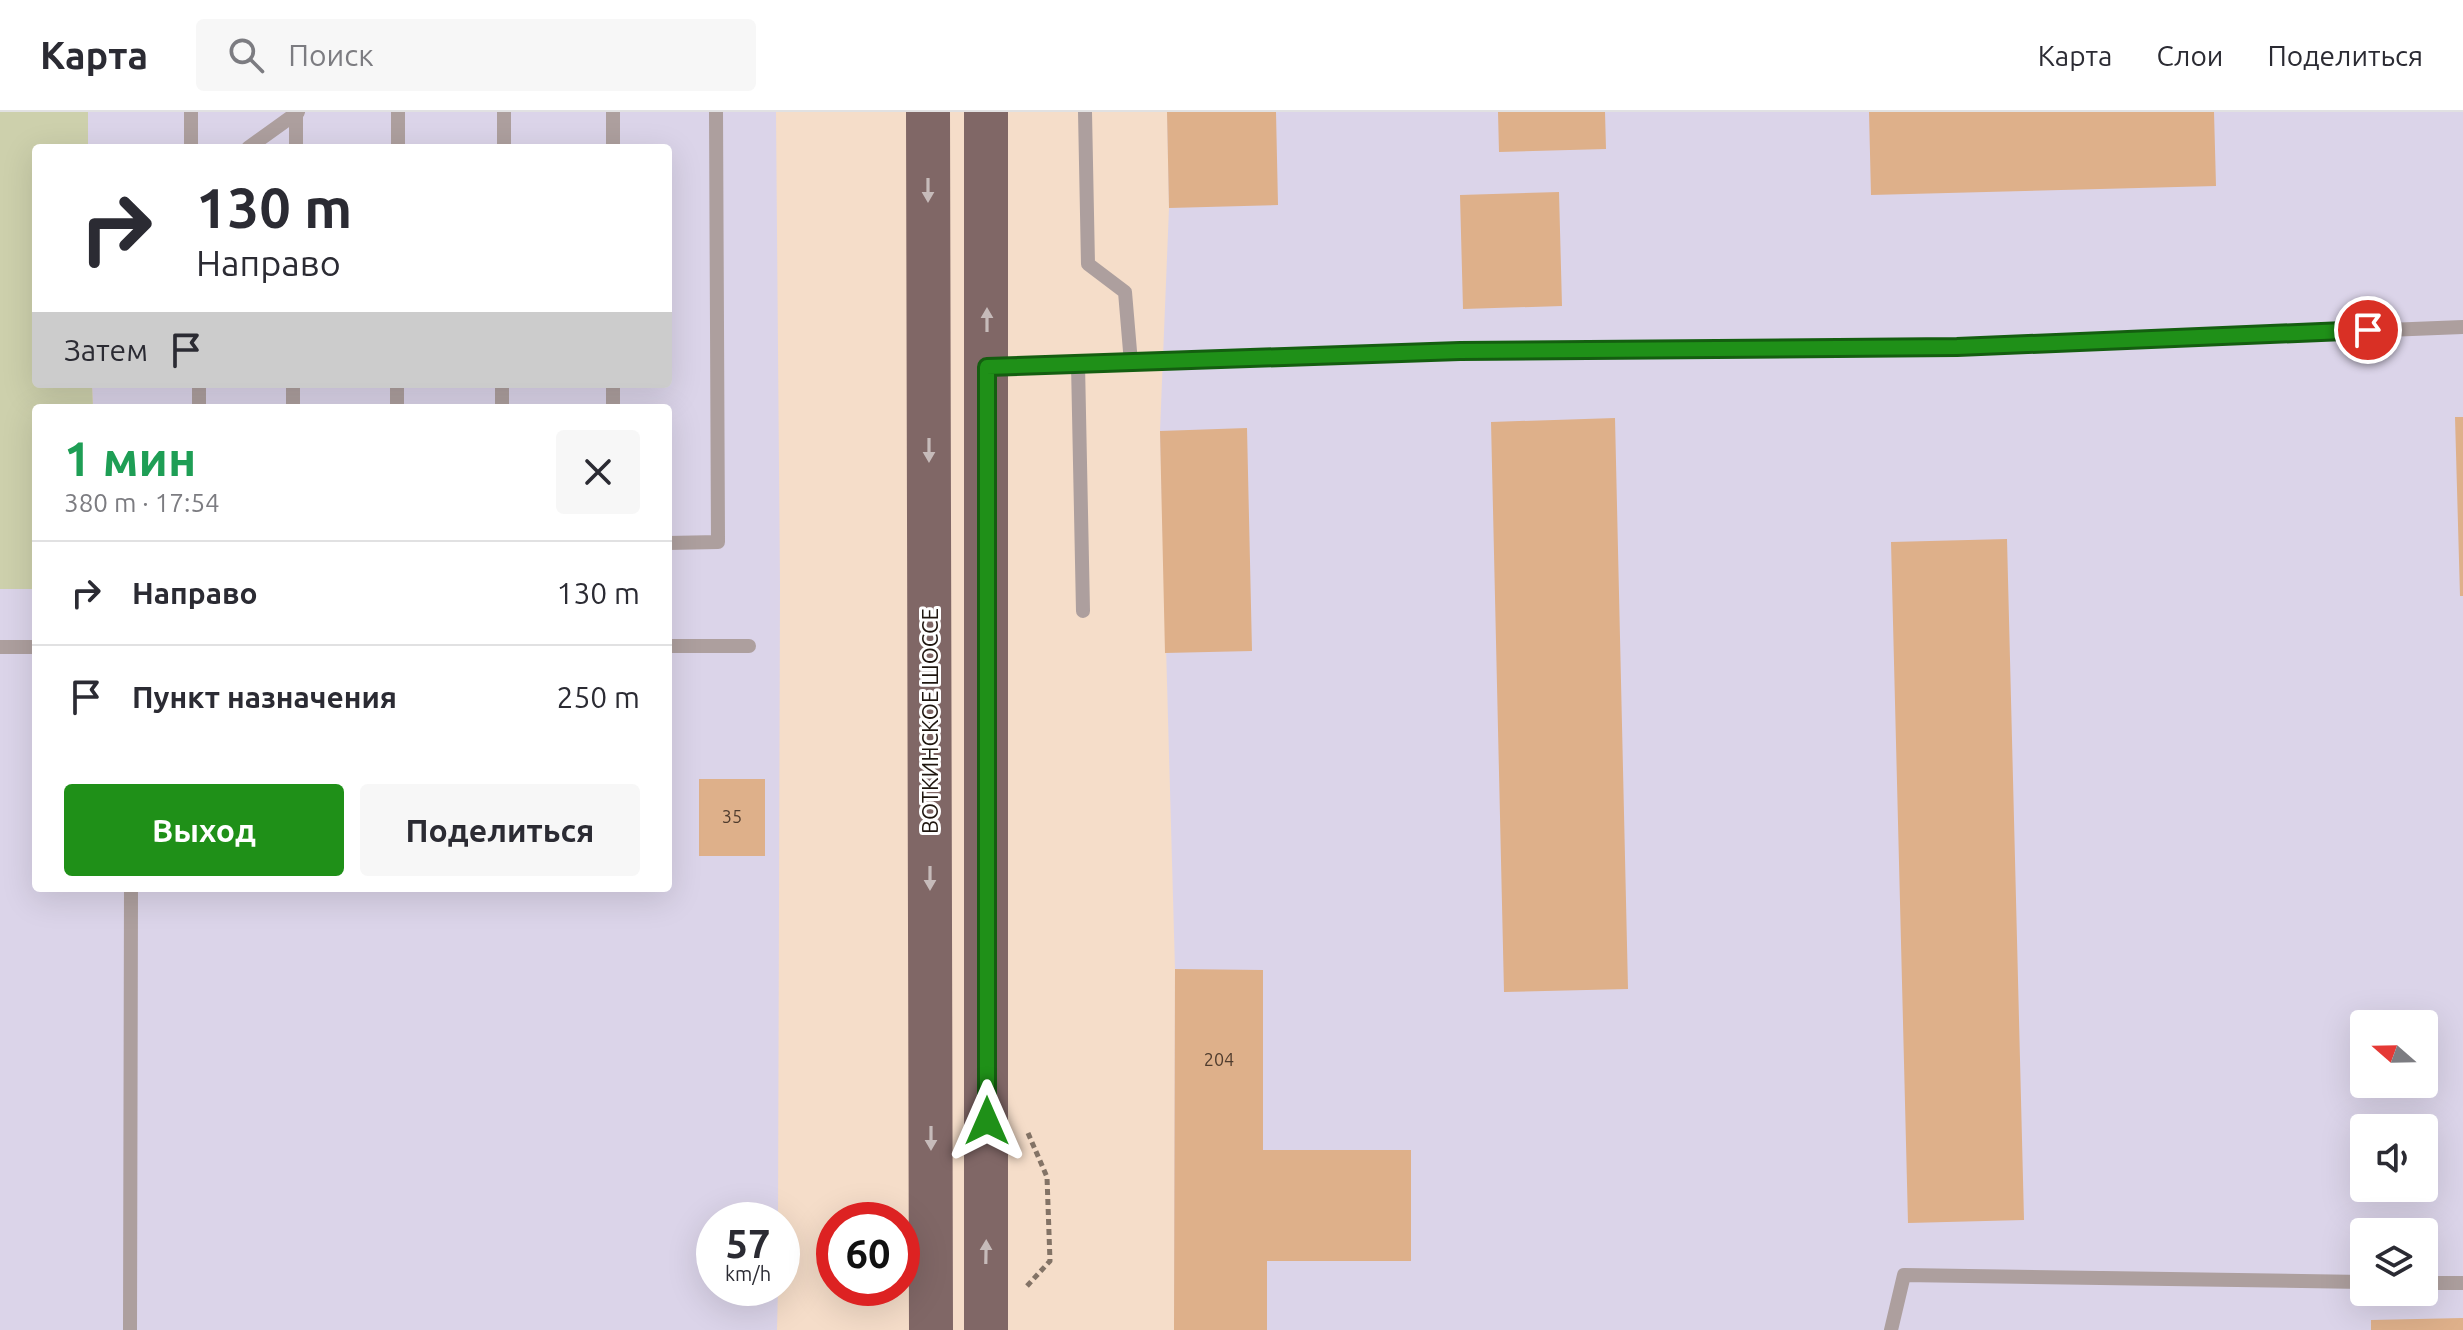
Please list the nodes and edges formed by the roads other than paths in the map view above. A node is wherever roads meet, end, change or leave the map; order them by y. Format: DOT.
graph roads {
  1 [pos="191,112"];
  2 [pos="296,112"];
  3 [pos="398,112"];
  4 [pos="504,112"];
  5 [pos="613,112"];
  6 [pos="716,112"];
  7 [pos="928,112"];
  8 [pos="986,112"];
  9 [pos="1085,112"];
  10 [pos="191,144"];
  11 [pos="253,144"];
  12 [pos="296,144"];
  13 [pos="398,144"];
  14 [pos="504,144"];
  15 [pos="613,144"];
  16 [pos="2463,327"];
  17 [pos="1131,363"];
  18 [pos="1078,364"];
  19 [pos="987,367"];
  20 [pos="672,543"];
  21 [pos="1083,611"];
  22 [pos="672,646"];
  23 [pos="749,646"];
  24 [pos="0,647"];
  25 [pos="32,647"];
  26 [pos="131,892"];
  27 [pos="2350,1282"];
  28 [pos="2438,1283"];
  29 [pos="2463,1283"];
  30 [pos="130,1330"];
  31 [pos="931,1330"];
  32 [pos="986,1330"];
  33 [pos="1891,1330"];
  1 -- 10 [label="lane"];
  2 -- 11 [label="lane"];
  2 -- 12 [label="lane"];
  3 -- 13 [label="lane"];
  4 -- 14 [label="lane"];
  5 -- 15 [label="lane"];
  6 -- 20 [label="lane"];
  7 -- 31 [label="main road, ВОТКИНСКОЕ ШОССЕ, one-way"];
  19 -- 8 [label="main road, one-way"];
  9 -- 17 [label="lane"];
  16 -- 17 [label="lane"];
  17 -- 18 [label="lane"];
  18 -- 19 [label="lane"];
  18 -- 21 [label="lane"];
  32 -- 19 [label="main road, one-way"];
  22 -- 23 [label="lane"];
  24 -- 25 [label="lane"];
  26 -- 30 [label="lane"];
  27 -- 33 [label="lane"];
  28 -- 29 [label="lane"];
}
